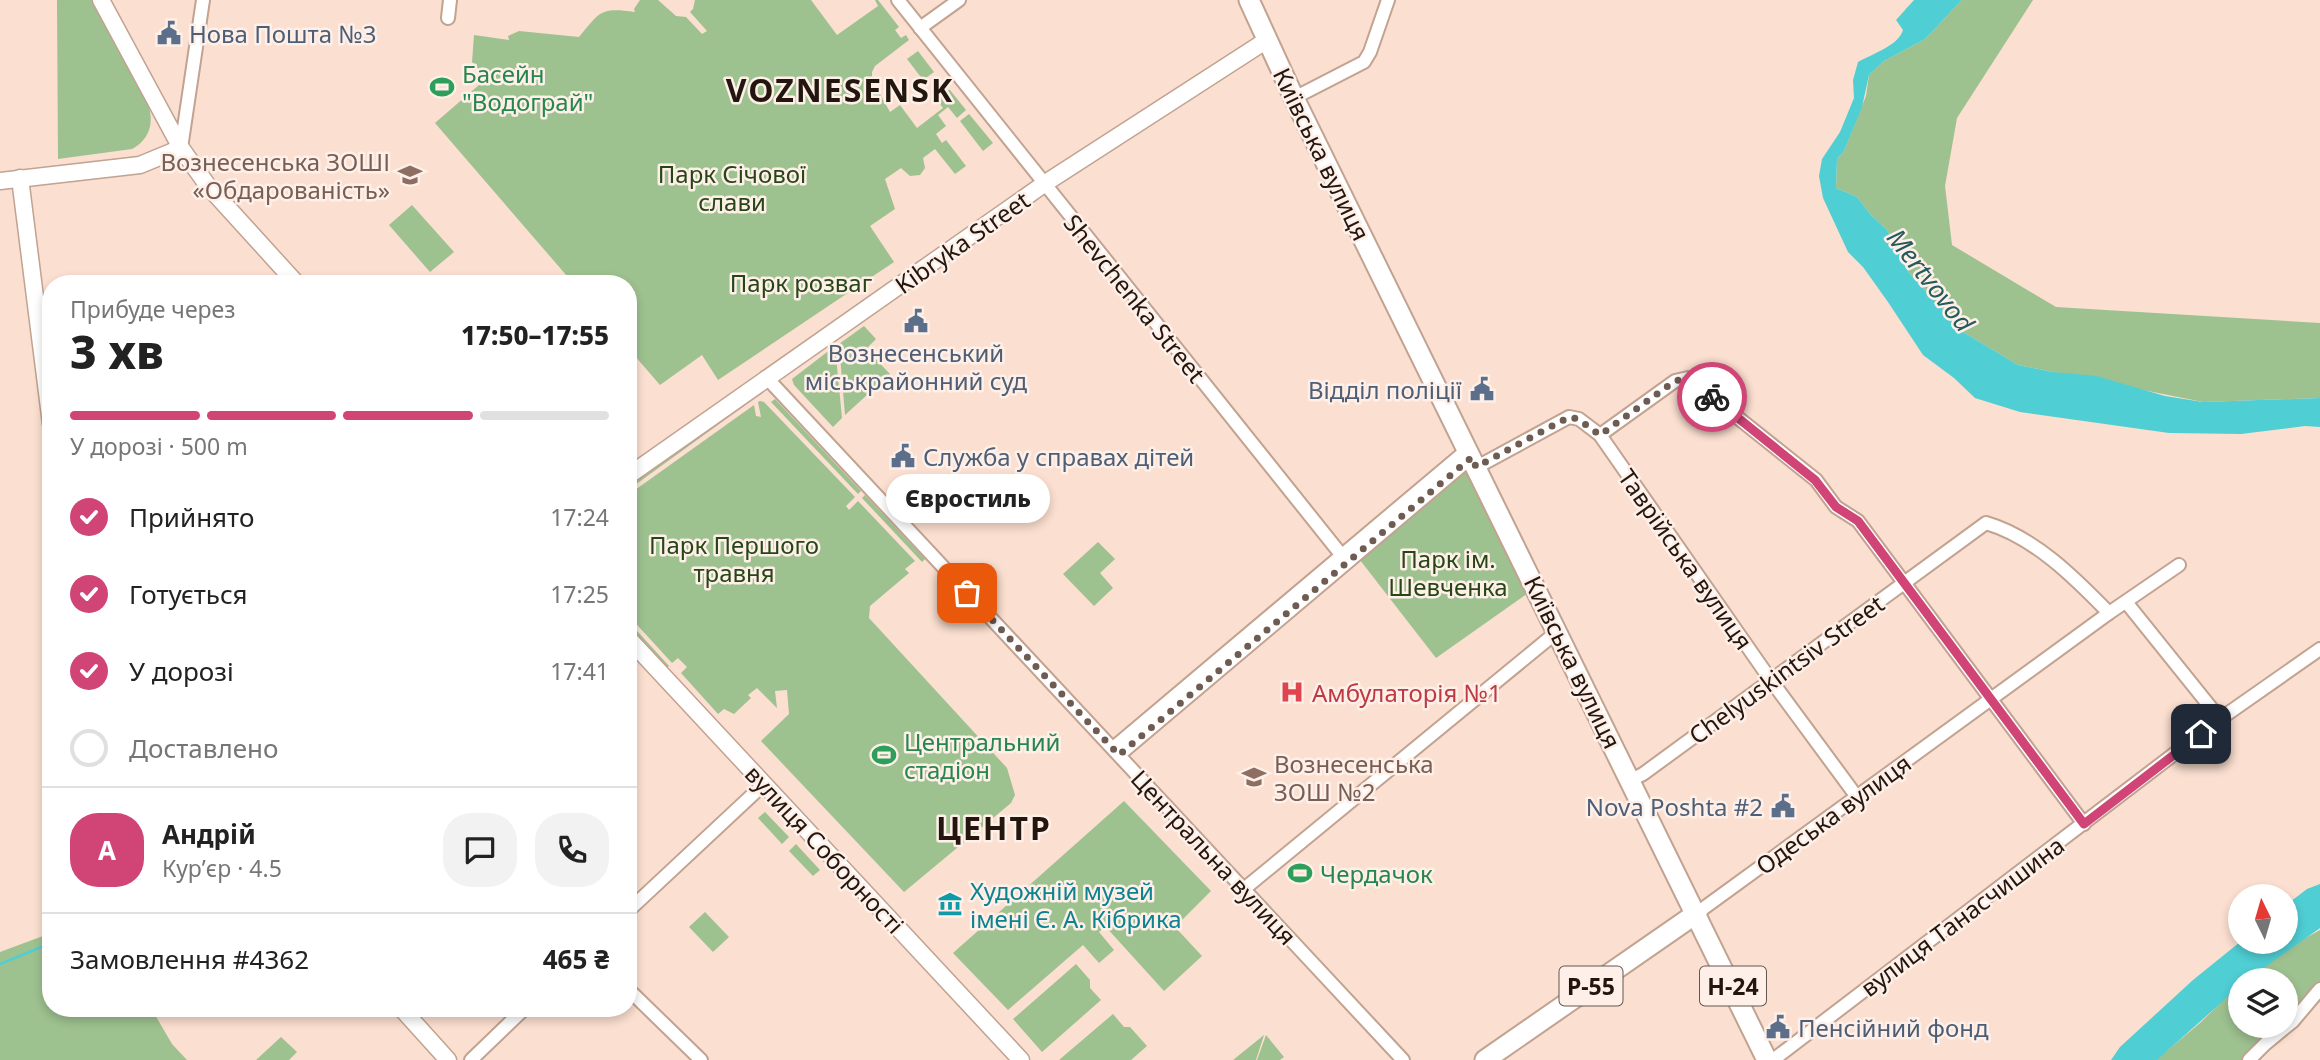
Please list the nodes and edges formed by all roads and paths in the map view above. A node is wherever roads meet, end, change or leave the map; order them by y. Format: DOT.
graph roads {
  1 [pos="101,0"];
  2 [pos="203,0"];
  3 [pos="450,0"];
  4 [pos="898,0"];
  5 [pos="959,0"];
  6 [pos="1249,0"];
  7 [pos="1388,0"];
  8 [pos="448,18"];
  9 [pos="920,28"];
  10 [pos="1266,40"];
  11 [pos="1294,97"];
  12 [pos="181,148"];
  13 [pos="20,178"];
  14 [pos="0,181"];
  15 [pos="1044,184"];
  16 [pos="289,275"];
  17 [pos="42,353"];
  18 [pos="766,377"];
  19 [pos="1600,435"];
  20 [pos="1472,458"];
  21 [pos="637,470"];
  22 [pos="1344,559"];
  23 [pos="2179,565"];
  24 [pos="1904,585"];
  25 [pos="2126,602"];
  26 [pos="2109,613"];
  27 [pos="1558,631"];
  28 [pos="637,648"];
  29 [pos="2320,649"];
  30 [pos="1770,679"];
  31 [pos="1991,700"];
  32 [pos="2220,719"];
  33 [pos="1116,752"];
  34 [pos="1631,780"];
  35 [pos="764,784"];
  36 [pos="1857,797"];
  37 [pos="2084,824"];
  38 [pos="1244,889"];
  39 [pos="637,903"];
  40 [pos="1697,913"];
  41 [pos="2320,989"];
  42 [pos="637,998"];
  43 [pos="409,1017"];
  44 [pos="516,1017"];
  45 [pos="448,1060"];
  46 [pos="471,1060"];
  47 [pos="701,1060"];
  48 [pos="1021,1060"];
  49 [pos="1404,1060"];
  50 [pos="1485,1060"];
  51 [pos="1767,1060"];
  52 [pos="1773,1060"];
  53 [pos="2249,1060"];
  1 -- 12 [label="main road"];
  2 -- 12 [label="street"];
  3 -- 8 [label="street"];
  4 -- 9 [label="street, Shevchenka Street"];
  5 -- 9 [label="street"];
  6 -- 10 [label="main road, Київська вулиця / Н-24"];
  7 -- 11 [label="street"];
  9 -- 15 [label="street, Shevchenka Street"];
  10 -- 11 [label="main road, Київська вулиця / Н-24"];
  10 -- 15 [label="main road, Kibryka Street"];
  11 -- 20 [label="main road, Київська вулиця / Н-24"];
  12 -- 13 [label="main road"];
  12 -- 16 [label="main road"];
  13 -- 14 [label="main road"];
  13 -- 17 [label="main road"];
  15 -- 18 [label="main road, Kibryka Street"];
  15 -- 22 [label="street, Shevchenka Street"];
  18 -- 21 [label="main road, Kibryka Street"];
  18 -- 33 [label="street, Центральна вулиця"];
  19 -- 20 [label="street, Таврійська вулиця"];
  19 -- 24 [label="street"];
  19 -- 30 [label="street, Таврійська вулиця"];
  20 -- 22 [label="street"];
  20 -- 27 [label="main road, Київська вулиця / Н-24"];
  22 -- 33 [label="street"];
  23 -- 25 [label="street, Одеська вулиця"];
  24 -- 26 [label="street, Chelyuskintsiv Street"];
  24 -- 30 [label="street, Chelyuskintsiv Street"];
  24 -- 31 [label="street"];
  25 -- 26 [label="street, Одеська вулиця"];
  25 -- 32 [label="street"];
  26 -- 31 [label="street, Одеська вулиця"];
  27 -- 34 [label="main road, Київська вулиця / Н-24"];
  27 -- 38 [label="street"];
  28 -- 35 [label="main road, вулиця Соборності"];
  29 -- 32 [label="street, вулиця Танасчишина"];
  30 -- 34 [label="street, Chelyuskintsiv Street"];
  30 -- 36 [label="street, Таврійська вулиця"];
  31 -- 36 [label="street, Одеська вулиця"];
  31 -- 37 [label="street"];
  32 -- 37 [label="street, вулиця Танасчишина"];
  33 -- 38 [label="street, Центральна вулиця"];
  34 -- 40 [label="main road, Київська вулиця / Н-24"];
  35 -- 39 [label="street"];
  35 -- 48 [label="main road, вулиця Соборності"];
  36 -- 40 [label="street, Одеська вулиця"];
  37 -- 52 [label="street, вулиця Танасчишина"];
  38 -- 49 [label="street, Центральна вулиця"];
  40 -- 50 [label="main road, Одеська вулиця / Р-55"];
  40 -- 51 [label="main road, Київська вулиця / Н-24"];
  41 -- 53 [label="street"];
  42 -- 47 [label="street"];
  43 -- 45 [label="main road"];
  44 -- 46 [label="street"];
}
